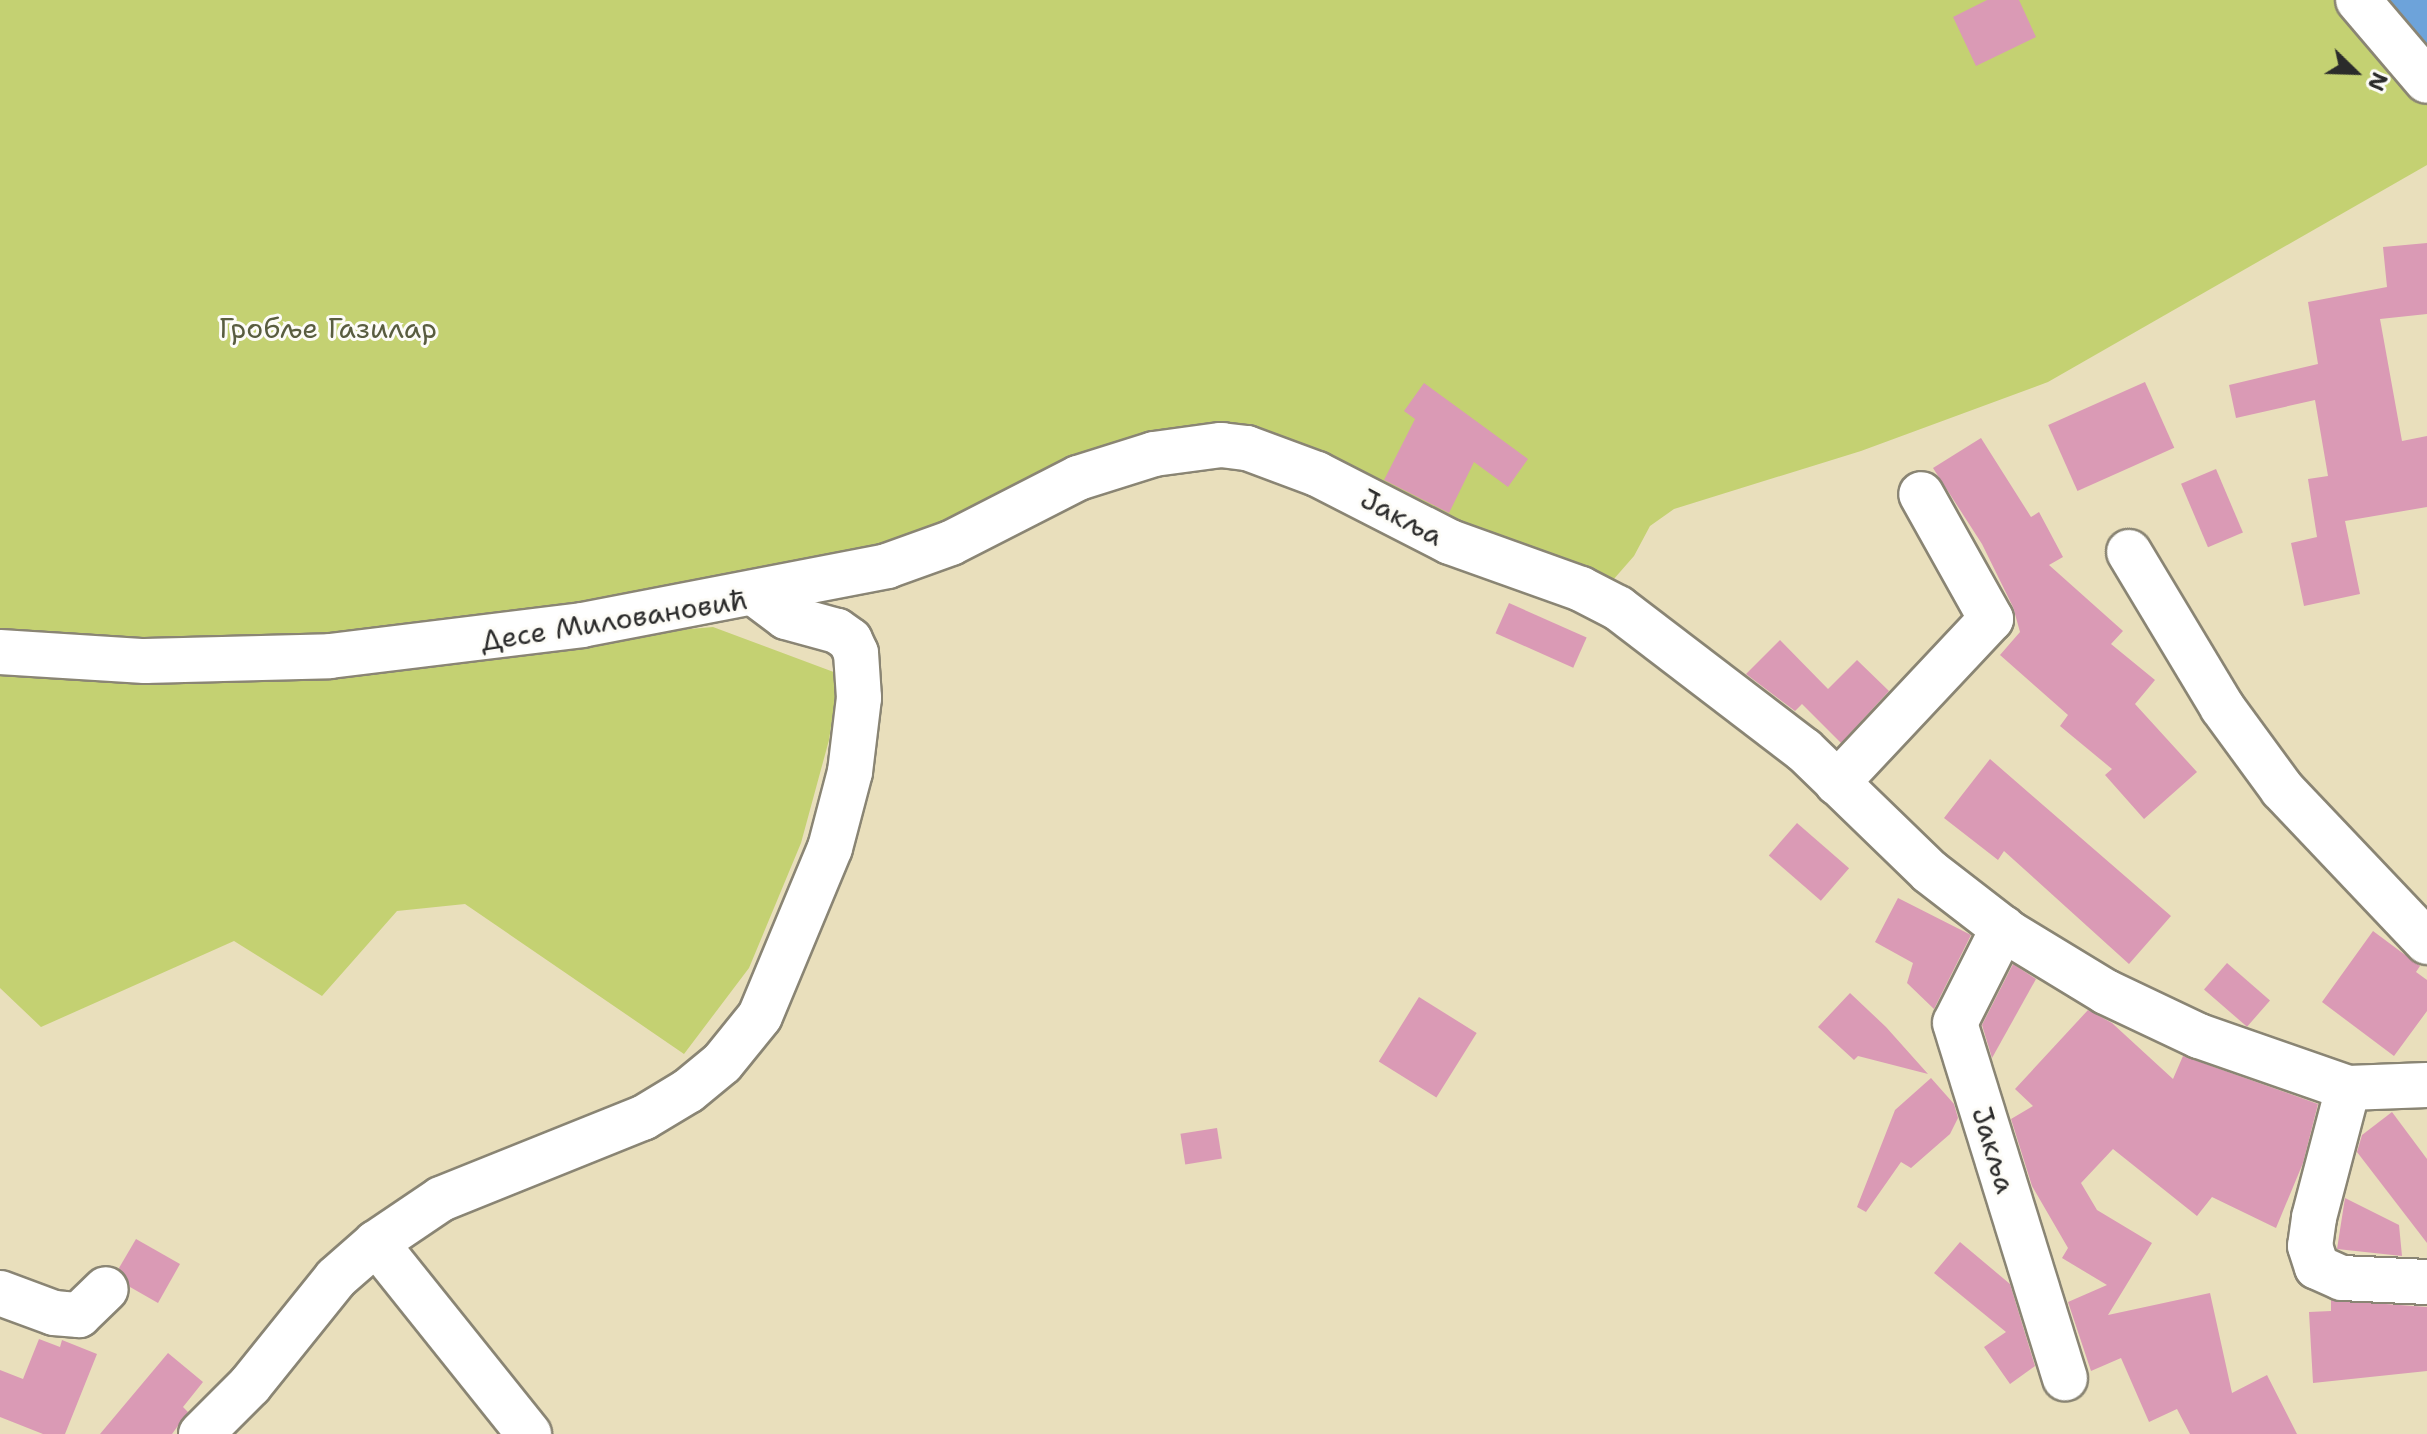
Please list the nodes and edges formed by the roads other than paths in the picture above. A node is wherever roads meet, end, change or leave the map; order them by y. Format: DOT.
graph roads {
  1 [pos="2358,0"];
  2 [pos="2427,81"];
  3 [pos="1921,494"];
  4 [pos="2129,552"];
  5 [pos="756,594"];
  6 [pos="0,652"];
  7 [pos="1837,783"];
  8 [pos="2003,928"];
  9 [pos="2427,942"];
  10 [pos="2427,1085"];
  11 [pos="2348,1088"];
  12 [pos="376,1243"];
  13 [pos="2427,1282"];
  14 [pos="106,1289"];
  15 [pos="0,1293"];
  16 [pos="2065,1378"];
  17 [pos="201,1434"];
  18 [pos="529,1434"];
  1 -- 2 [label="street"];
  3 -- 7 [label="street"];
  4 -- 9 [label="street"];
  5 -- 6 [label="street, Десе Миловановић"];
  5 -- 7 [label="street, Јакља"];
  5 -- 12 [label="street, Десе Миловановић"];
  7 -- 8 [label="street, Јакља"];
  8 -- 11 [label="street, Јакља"];
  8 -- 16 [label="street, Јакља"];
  10 -- 11 [label="street, Јакља"];
  11 -- 13 [label="street"];
  12 -- 17 [label="street, Десе Миловановић"];
  12 -- 18 [label="street"];
  14 -- 15 [label="street"];
}
